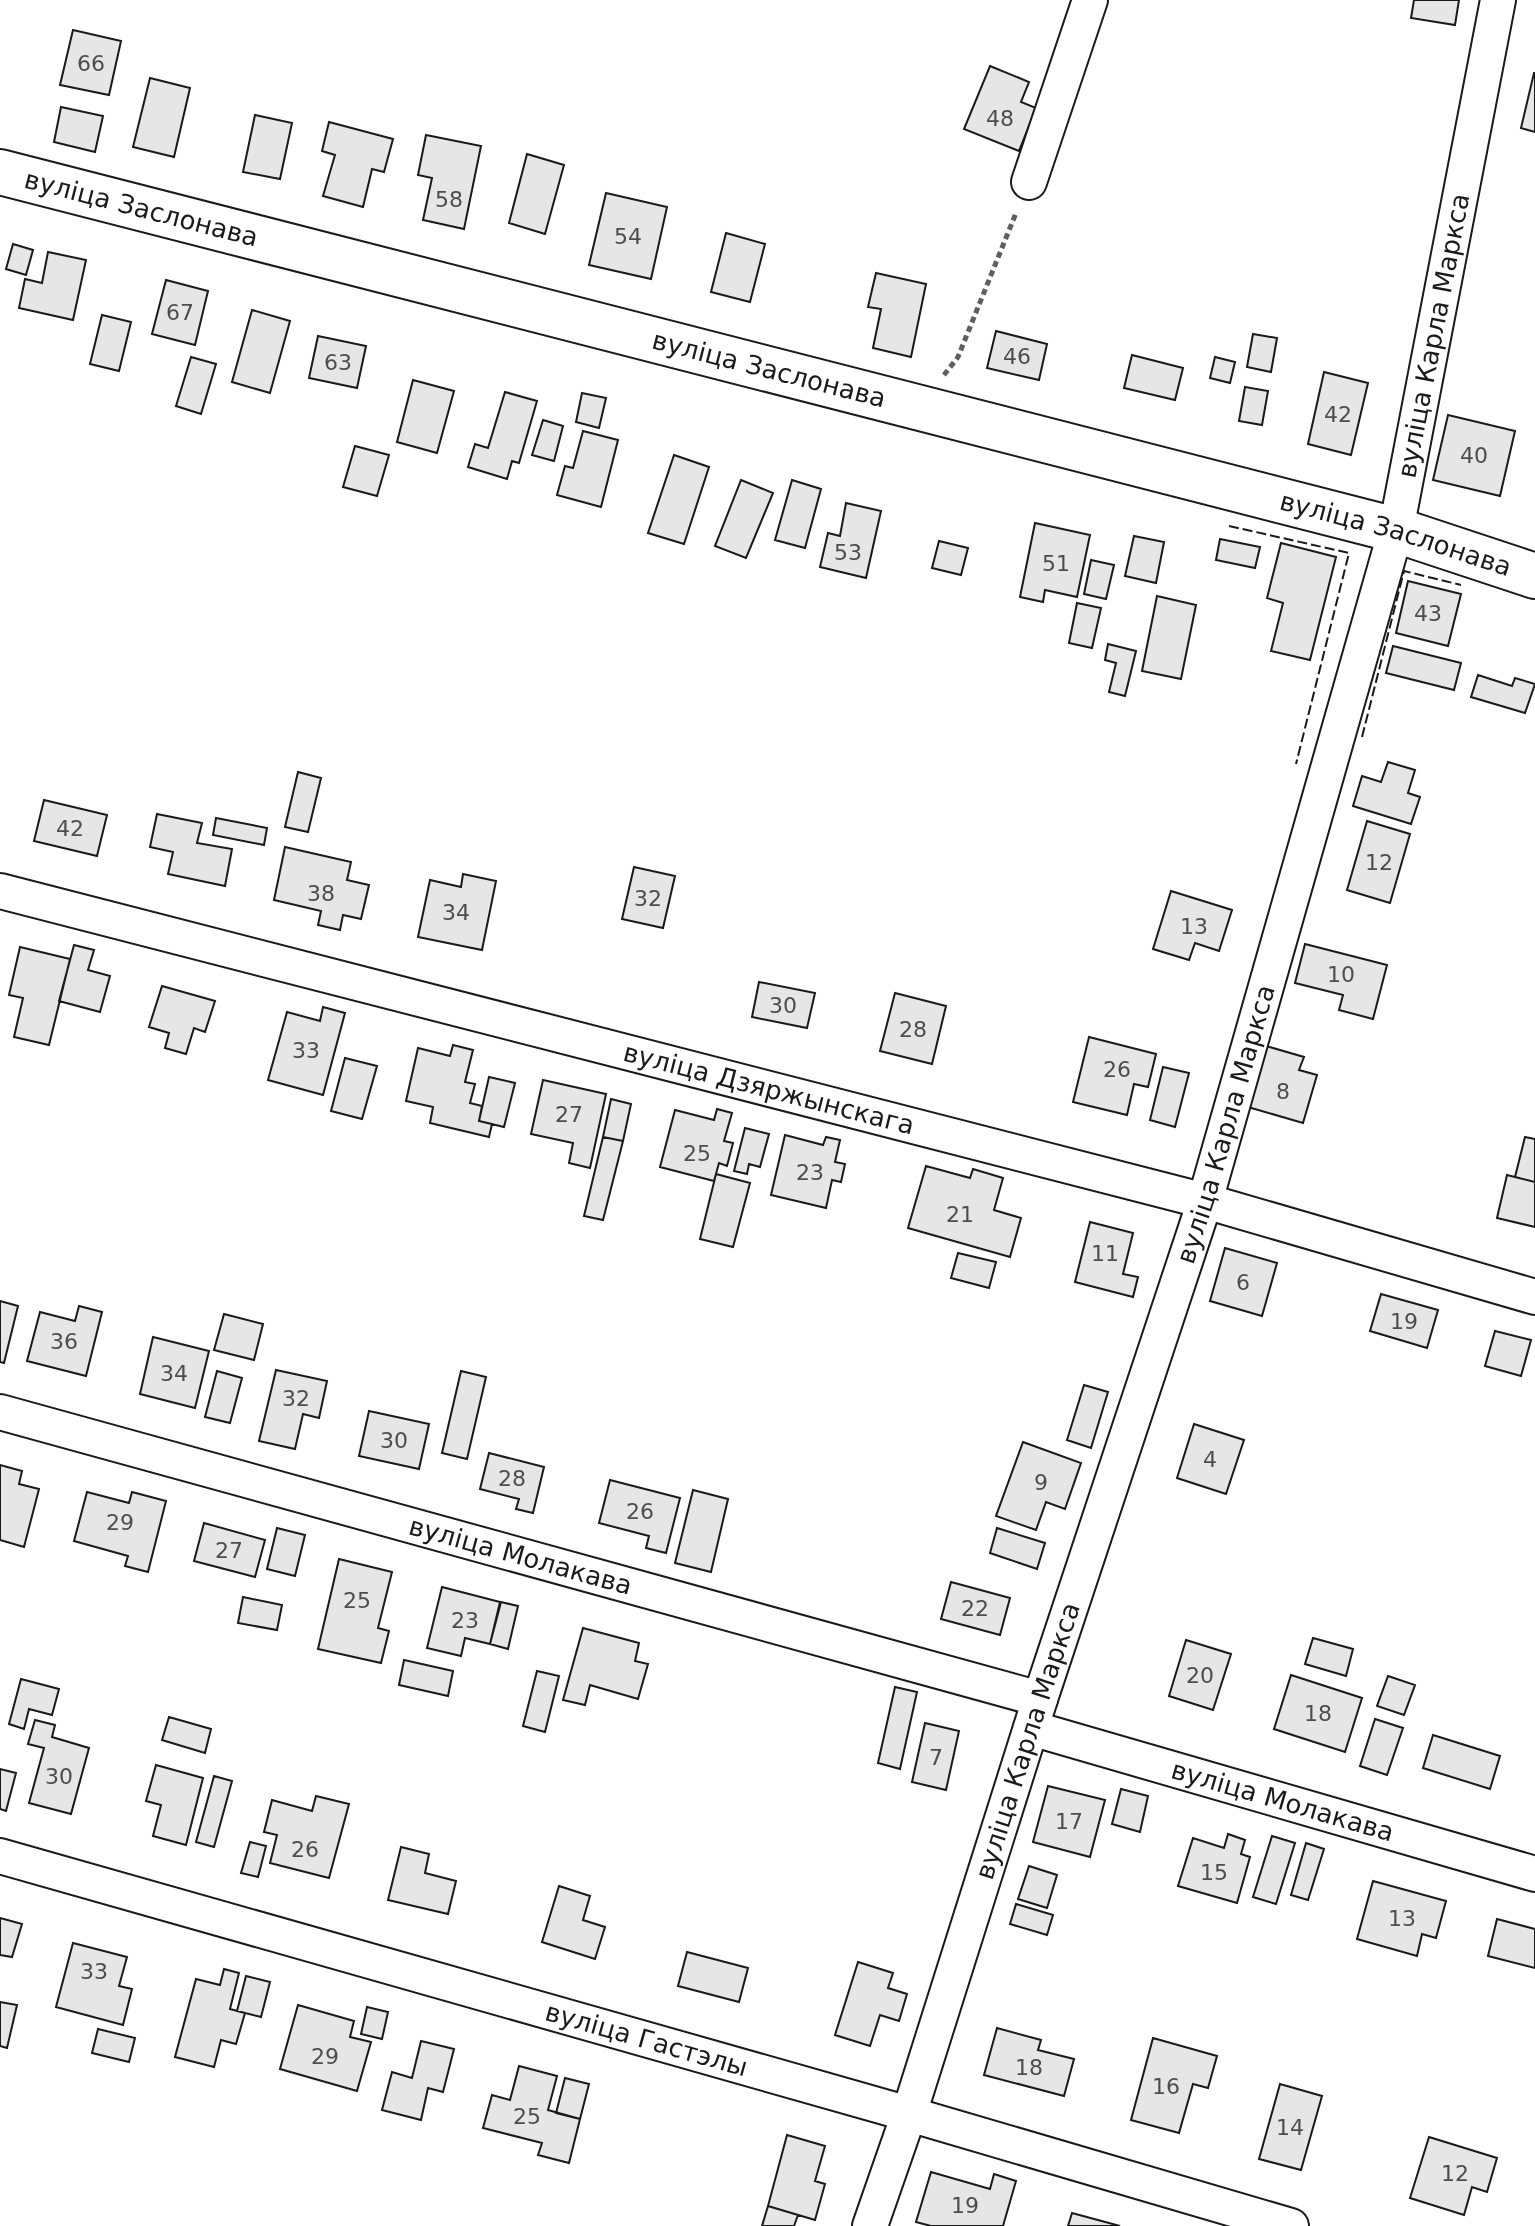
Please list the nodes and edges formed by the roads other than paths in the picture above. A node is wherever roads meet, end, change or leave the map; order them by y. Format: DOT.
graph roads {
  1 [pos="1090,0"];
  2 [pos="1498,0"];
  3 [pos="0,172"];
  4 [pos="1029,182"];
  5 [pos="1396,530"];
  6 [pos="1535,576"];
  7 [pos="0,891"];
  8 [pos="1205,1201"];
  9 [pos="1535,1297"];
  10 [pos="0,1412"];
  11 [pos="1035,1714"];
  12 [pos="0,1856"];
  13 [pos="1535,1874"];
  14 [pos="909,2114"];
  15 [pos="870,2226"];
  16 [pos="1291,2226"];
  1 -- 4 [label="street"];
  2 -- 5 [label="street, вуліца Карла Маркса"];
  3 -- 5 [label="street, вуліца Заслонава"];
  5 -- 6 [label="street, вуліца Заслонава"];
  5 -- 8 [label="street, вуліца Карла Маркса"];
  7 -- 8 [label="street, вуліца Дзяржынскага"];
  8 -- 9 [label="street, вуліца Дзяржынскага"];
  8 -- 11 [label="street, вуліца Карла Маркса"];
  10 -- 11 [label="street, вуліца Молакава"];
  11 -- 13 [label="street, вуліца Молакава"];
  11 -- 14 [label="street, вуліца Карла Маркса"];
  12 -- 14 [label="street, вуліца Гастэлы"];
  14 -- 15 [label="street, вуліца Карла Маркса"];
  14 -- 16 [label="street, вуліца Гастэлы"];
}
